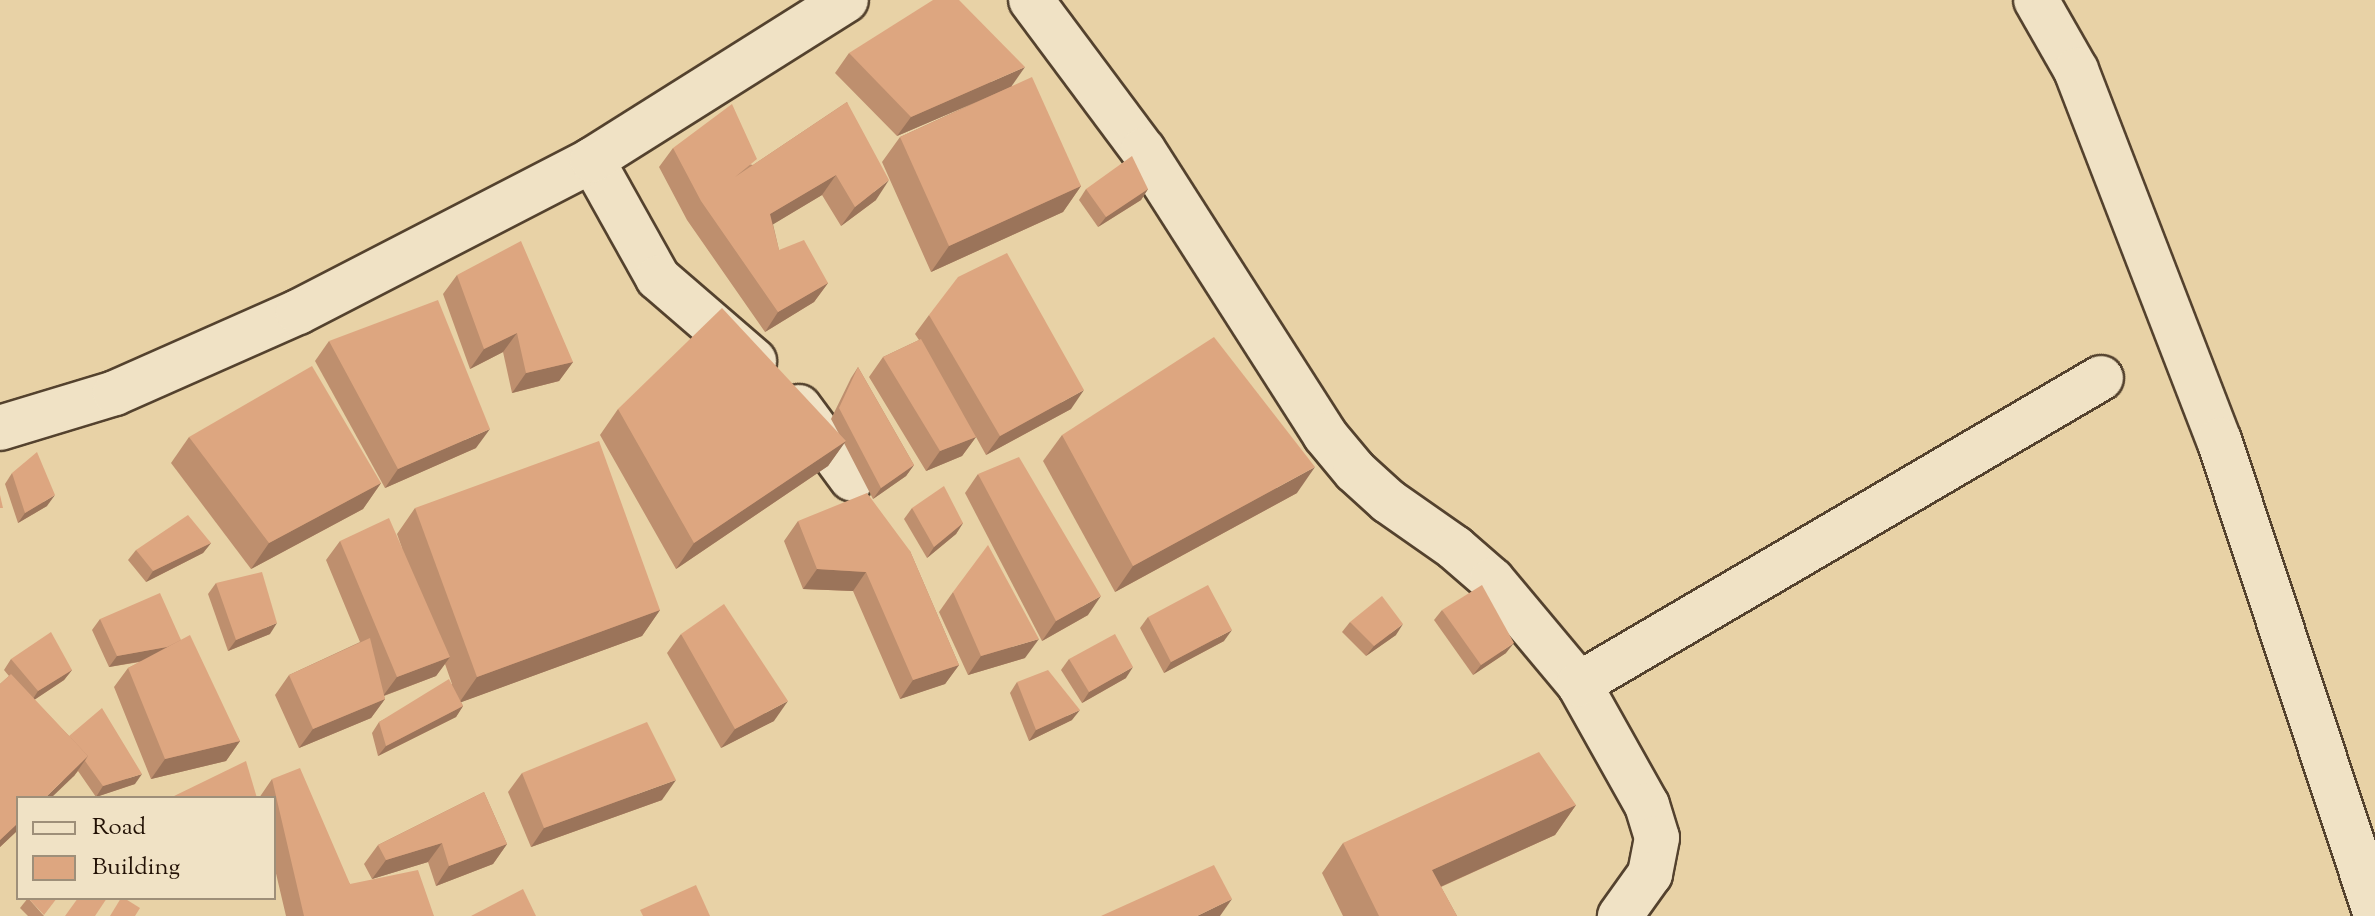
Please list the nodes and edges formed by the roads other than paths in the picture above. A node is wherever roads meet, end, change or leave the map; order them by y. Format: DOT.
graph roads {
  1 [pos="846,0"];
  2 [pos="1031,0"];
  3 [pos="2036,0"];
  4 [pos="592,160"];
  5 [pos="2101,378"];
  6 [pos="0,428"];
  7 [pos="852,479"];
  8 [pos="1579,684"];
  9 [pos="2375,911"];
  10 [pos="1620,916"];
  1 -- 4 [label="street"];
  2 -- 8 [label="street"];
  3 -- 9 [label="street"];
  4 -- 6 [label="street"];
  4 -- 7 [label="street"];
  5 -- 8 [label="street"];
  8 -- 10 [label="street"];
}
